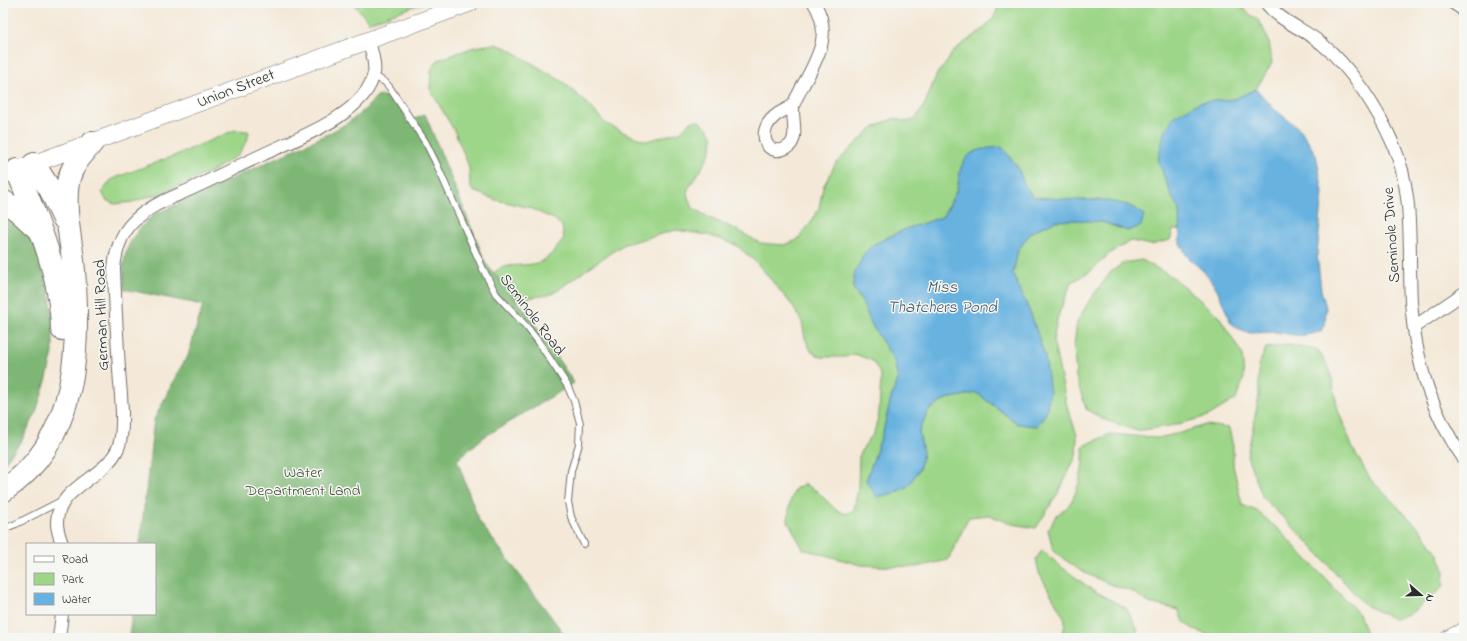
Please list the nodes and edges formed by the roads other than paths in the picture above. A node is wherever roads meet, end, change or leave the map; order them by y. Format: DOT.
graph roads {
  1 [pos="470,3"];
  2 [pos="814,3"];
  3 [pos="1266,3"];
  4 [pos="1453,3"];
  5 [pos="1464,12"];
  6 [pos="369,41"];
  7 [pos="374,76"];
  8 [pos="792,106"];
  9 [pos="92,143"];
  10 [pos="18,170"];
  11 [pos="3,201"];
  12 [pos="68,230"];
  13 [pos="40,231"];
  14 [pos="1464,293"];
  15 [pos="1414,327"];
  16 [pos="1463,456"];
  17 [pos="3,475"];
  18 [pos="3,491"];
  19 [pos="65,499"];
  20 [pos="3,529"];
  21 [pos="62,543"];
  22 [pos="584,544"];
  23 [pos="62,615"];
  24 [pos="1464,630"];
  25 [pos="59,638"];
  26 [pos="1448,638"];
  1 -- 6 [label="main road, Union Street"];
  2 -- 8 [label="street"];
  3 -- 15 [label="street, Seminole Drive"];
  4 -- 5 [label="street"];
  6 -- 7 [label="street"];
  6 -- 9 [label="main road, Union Street"];
  7 -- 19 [label="street, German Hill Road"];
  7 -- 22 [label="lane, Seminole Road"];
  9 -- 10 [label="main road, Union Street"];
  9 -- 12 [label="highway"];
  10 -- 12 [label="highway"];
  10 -- 13 [label="highway"];
  11 -- 13 [label="highway"];
  12 -- 18 [label="highway"];
  13 -- 17 [label="highway"];
  14 -- 15 [label="street"];
  15 -- 16 [label="street, Seminole Drive"];
  19 -- 20 [label="lane, German Hill Road"];
  19 -- 21 [label="street"];
  23 -- 25 [label="street"];
  24 -- 26 [label="street"];
}
